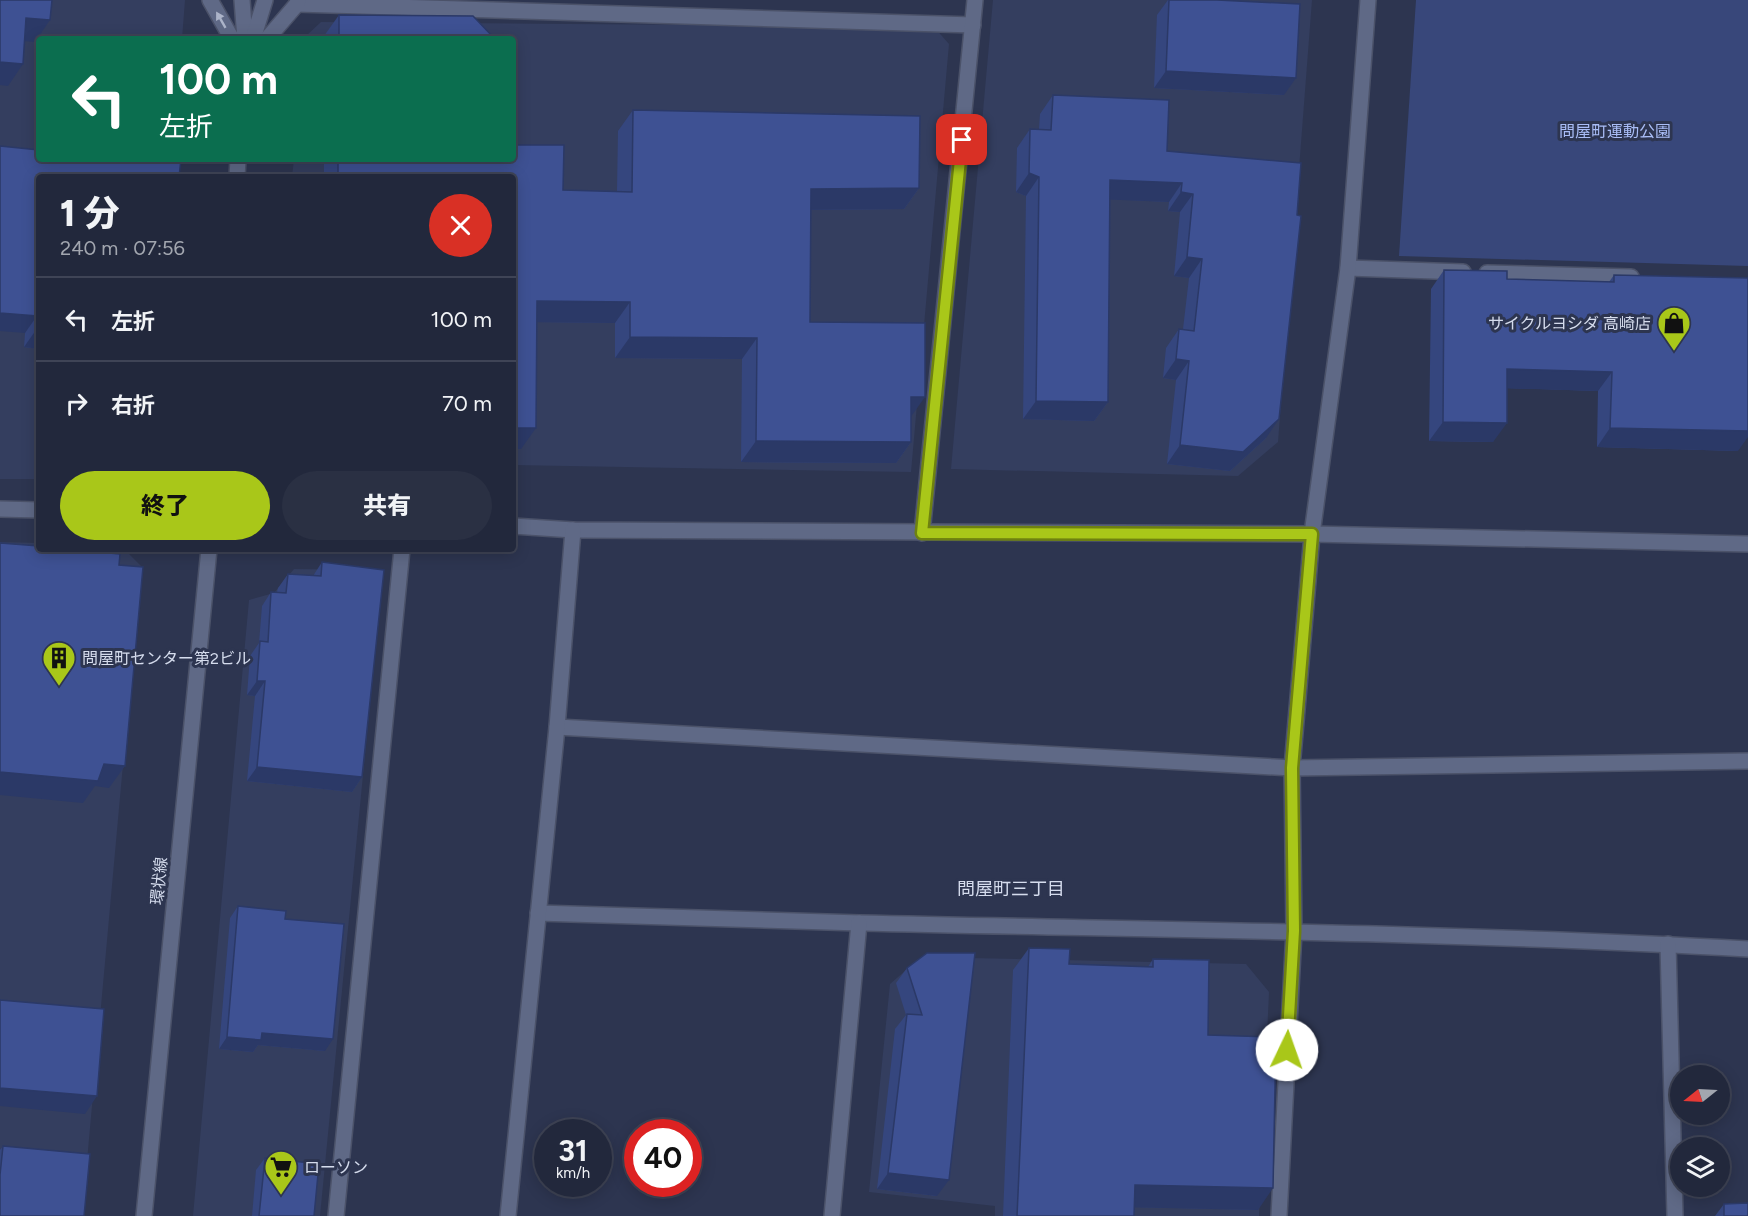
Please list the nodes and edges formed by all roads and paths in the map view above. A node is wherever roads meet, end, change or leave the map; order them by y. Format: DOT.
graph roads {
  1 [pos="210,0"];
  2 [pos="242,0"];
  3 [pos="265,0"];
  4 [pos="975,0"];
  5 [pos="1368,0"];
  6 [pos="298,2"];
  7 [pos="973,25"];
  8 [pos="230,36"];
  9 [pos="244,36"];
  10 [pos="254,36"];
  11 [pos="270,36"];
  12 [pos="1348,268"];
  13 [pos="1642,278"];
  14 [pos="0,509"];
  15 [pos="36,510"];
  16 [pos="516,526"];
  17 [pos="573,530"];
  18 [pos="922,533"];
  19 [pos="1312,534"];
  20 [pos="1748,544"];
  21 [pos="209,552"];
  22 [pos="402,552"];
  23 [pos="557,727"];
  24 [pos="1748,761"];
  25 [pos="1292,768"];
  26 [pos="538,913"];
  27 [pos="859,923"];
  28 [pos="1294,931"];
  29 [pos="1668,944"];
  30 [pos="1748,949"];
  31 [pos="144,1216"];
  32 [pos="336,1216"];
  33 [pos="508,1216"];
  34 [pos="832,1216"];
  35 [pos="1279,1216"];
  36 [pos="1675,1216"];
  8 -- 1 [label="street, one-way"];
  2 -- 9 [label="street"];
  3 -- 10 [label="street"];
  4 -- 7 [label="street"];
  5 -- 12 [label="street"];
  6 -- 7 [label="street"];
  6 -- 11 [label="street"];
  7 -- 18 [label="street"];
  12 -- 13 [label="street"];
  12 -- 19 [label="street"];
  14 -- 15 [label="street"];
  16 -- 17 [label="street"];
  17 -- 18 [label="street"];
  17 -- 23 [label="street"];
  18 -- 19 [label="street"];
  19 -- 20 [label="street"];
  19 -- 25 [label="street"];
  21 -- 31 [label="street, 環状線"];
  22 -- 32 [label="street"];
  23 -- 25 [label="street"];
  23 -- 26 [label="street"];
  24 -- 25 [label="street"];
  25 -- 28 [label="street"];
  26 -- 27 [label="street"];
  26 -- 33 [label="street"];
  27 -- 28 [label="street"];
  27 -- 34 [label="street"];
  28 -- 29 [label="street"];
  28 -- 35 [label="street"];
  29 -- 30 [label="street"];
  29 -- 36 [label="street"];
}
